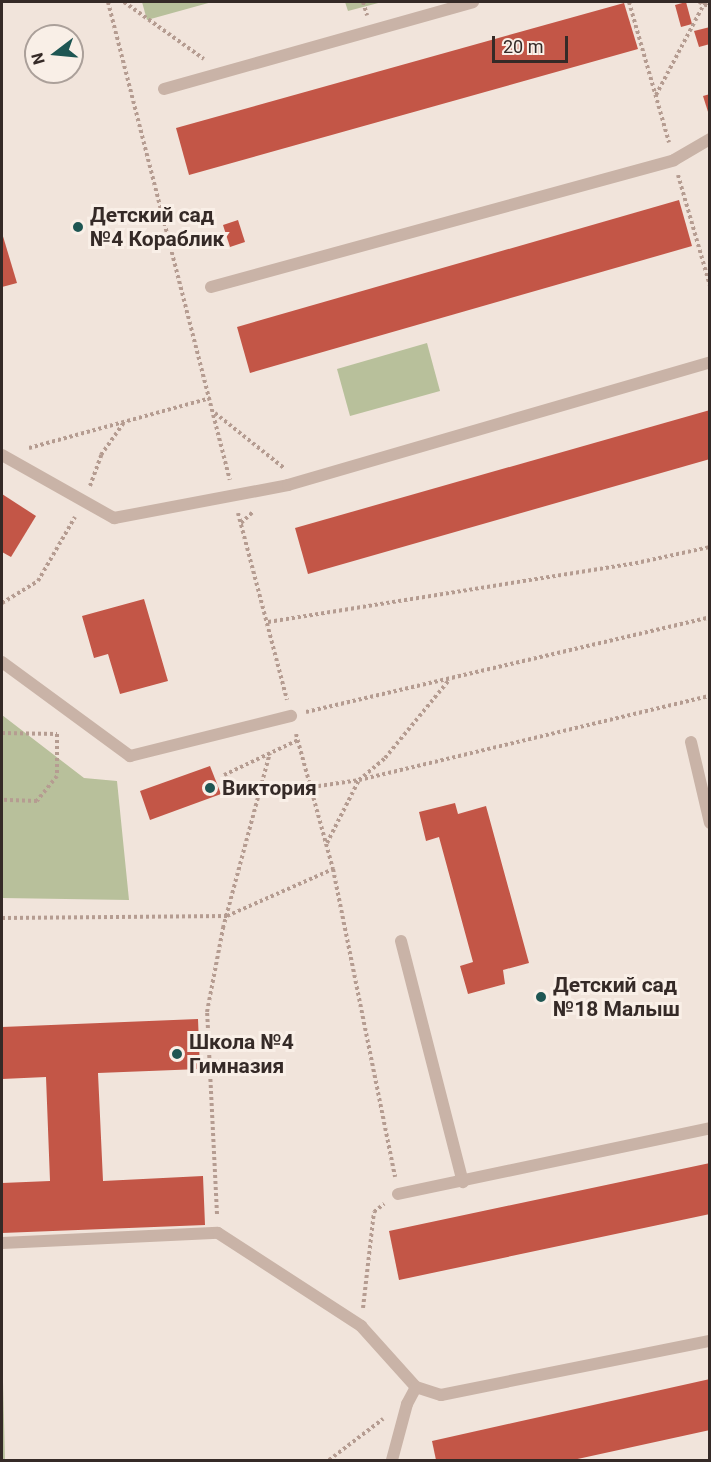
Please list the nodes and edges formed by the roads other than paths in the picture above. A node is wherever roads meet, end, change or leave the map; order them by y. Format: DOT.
graph roads {
  1 [pos="474,2"];
  2 [pos="164,89"];
  3 [pos="710,139"];
  4 [pos="211,287"];
  5 [pos="710,362"];
  6 [pos="2,455"];
  7 [pos="2,662"];
  8 [pos="291,716"];
  9 [pos="691,742"];
  10 [pos="710,823"];
  11 [pos="401,941"];
  12 [pos="710,1128"];
  13 [pos="463,1182"];
  14 [pos="398,1194"];
  15 [pos="2,1243"];
  16 [pos="710,1341"];
  17 [pos="416,1387"];
  18 [pos="392,1461"];
  1 -- 2 [label="lane"];
  3 -- 4 [label="lane"];
  5 -- 6 [label="lane"];
  7 -- 8 [label="lane"];
  9 -- 10 [label="lane"];
  11 -- 13 [label="lane"];
  12 -- 13 [label="lane"];
  13 -- 14 [label="lane"];
  15 -- 17 [label="lane"];
  16 -- 17 [label="lane"];
  17 -- 18 [label="lane"];
}
